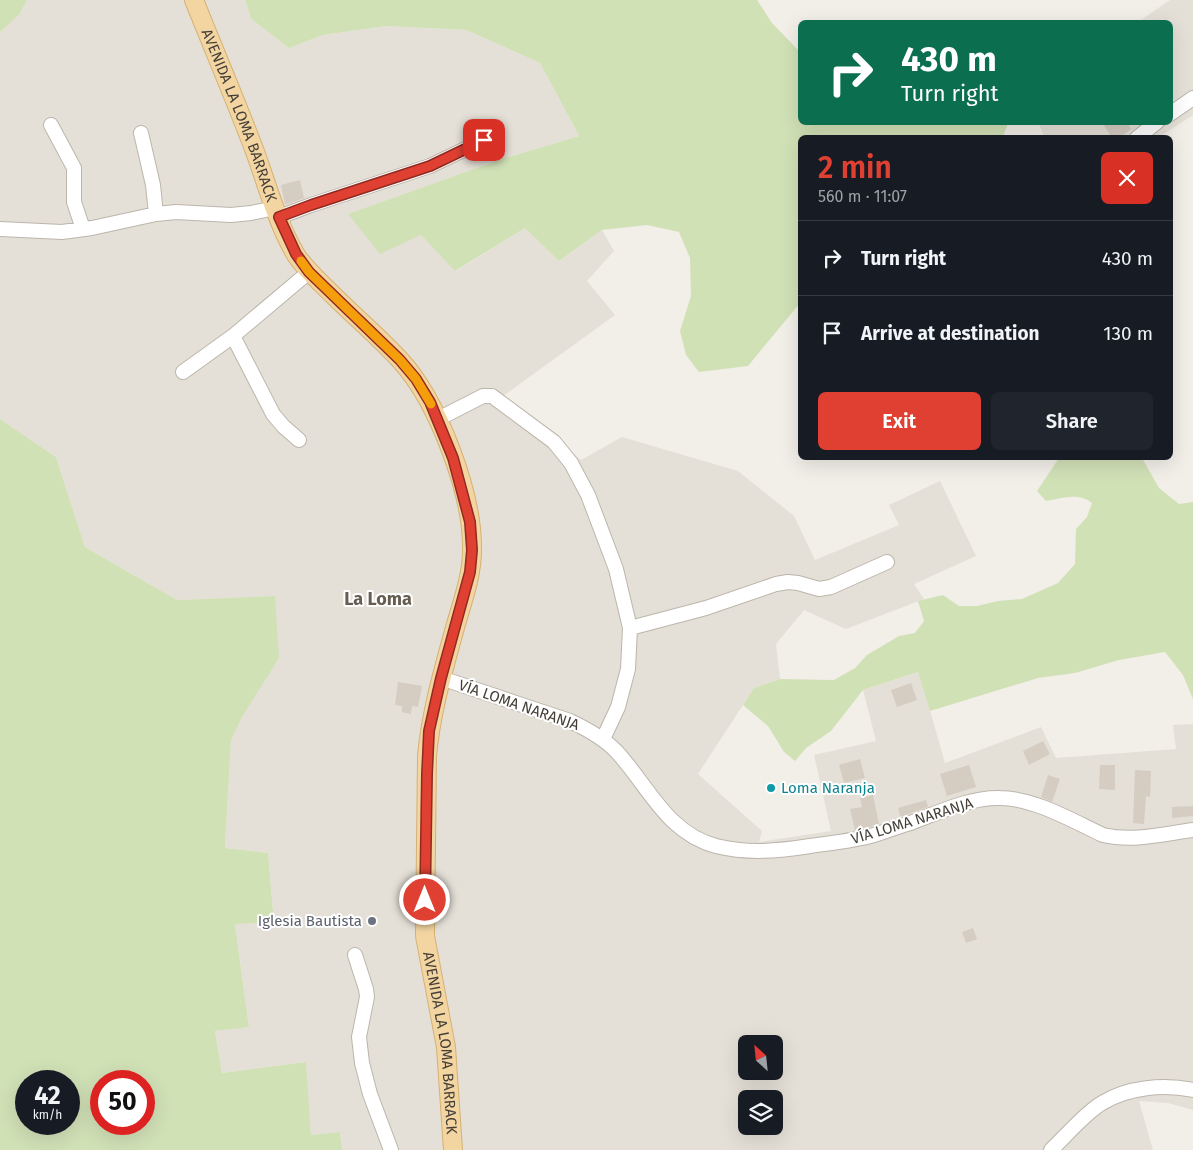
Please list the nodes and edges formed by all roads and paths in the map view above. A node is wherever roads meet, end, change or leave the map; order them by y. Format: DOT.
graph roads {
  1 [pos="194,0"];
  2 [pos="1193,98"];
  3 [pos="1173,112"];
  4 [pos="51,125"];
  5 [pos="1153,125"];
  6 [pos="141,133"];
  7 [pos="1141,135"];
  8 [pos="484,140"];
  9 [pos="277,212"];
  10 [pos="156,214"];
  11 [pos="0,229"];
  12 [pos="83,229"];
  13 [pos="309,272"];
  14 [pos="233,336"];
  15 [pos="183,372"];
  16 [pos="438,419"];
  17 [pos="299,440"];
  18 [pos="887,562"];
  19 [pos="630,628"];
  20 [pos="441,678"];
  21 [pos="602,738"];
  22 [pos="1193,830"];
  23 [pos="355,955"];
  24 [pos="1193,1090"];
  25 [pos="391,1150"];
  26 [pos="453,1150"];
  27 [pos="1051,1150"];
  1 -- 9 [label="main road, AVENIDA LA LOMA BARRACK"];
  2 -- 3 [label="street"];
  4 -- 12 [label="street"];
  5 -- 7 [label="street"];
  6 -- 10 [label="street"];
  8 -- 9 [label="street"];
  9 -- 10 [label="street"];
  9 -- 13 [label="main road, AVENIDA LA LOMA BARRACK"];
  10 -- 12 [label="street"];
  11 -- 12 [label="street"];
  13 -- 14 [label="street"];
  13 -- 16 [label="main road, AVENIDA LA LOMA BARRACK"];
  14 -- 15 [label="street"];
  14 -- 17 [label="street"];
  16 -- 19 [label="street"];
  16 -- 20 [label="main road, AVENIDA LA LOMA BARRACK"];
  18 -- 19 [label="street"];
  19 -- 21 [label="street"];
  20 -- 21 [label="street, VÍA LOMA NARANJA"];
  20 -- 26 [label="main road, AVENIDA LA LOMA BARRACK"];
  21 -- 22 [label="street, VÍA LOMA NARANJA"];
  23 -- 25 [label="street"];
  24 -- 27 [label="street"];
}
